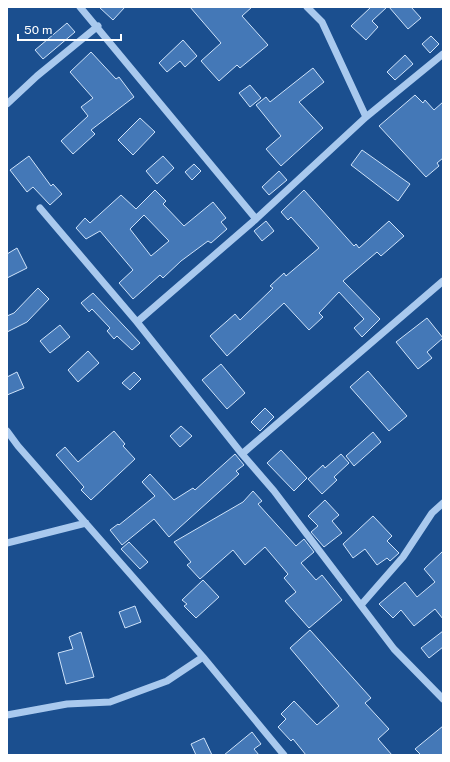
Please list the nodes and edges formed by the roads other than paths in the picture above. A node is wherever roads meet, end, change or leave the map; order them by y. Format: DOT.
graph roads {
  1 [pos="80,7"];
  2 [pos="307,7"];
  3 [pos="98,26"];
  4 [pos="443,54"];
  5 [pos="7,104"];
  6 [pos="366,117"];
  7 [pos="40,208"];
  8 [pos="256,219"];
  9 [pos="443,281"];
  10 [pos="137,322"];
  11 [pos="7,431"];
  12 [pos="242,454"];
  13 [pos="443,503"];
  14 [pos="86,523"];
  15 [pos="7,543"];
  16 [pos="361,605"];
  17 [pos="203,658"];
  18 [pos="443,699"];
  19 [pos="7,714"];
  20 [pos="284,755"];
  1 -- 3 [label="street"];
  2 -- 6 [label="street"];
  3 -- 5 [label="street"];
  3 -- 8 [label="street"];
  4 -- 6 [label="street"];
  6 -- 8 [label="street"];
  7 -- 10 [label="street"];
  8 -- 10 [label="street"];
  9 -- 12 [label="street"];
  10 -- 12 [label="street"];
  11 -- 14 [label="street"];
  12 -- 16 [label="street"];
  13 -- 16 [label="street"];
  14 -- 15 [label="street"];
  14 -- 17 [label="street"];
  16 -- 18 [label="street"];
  17 -- 19 [label="street"];
  17 -- 20 [label="street"];
}
